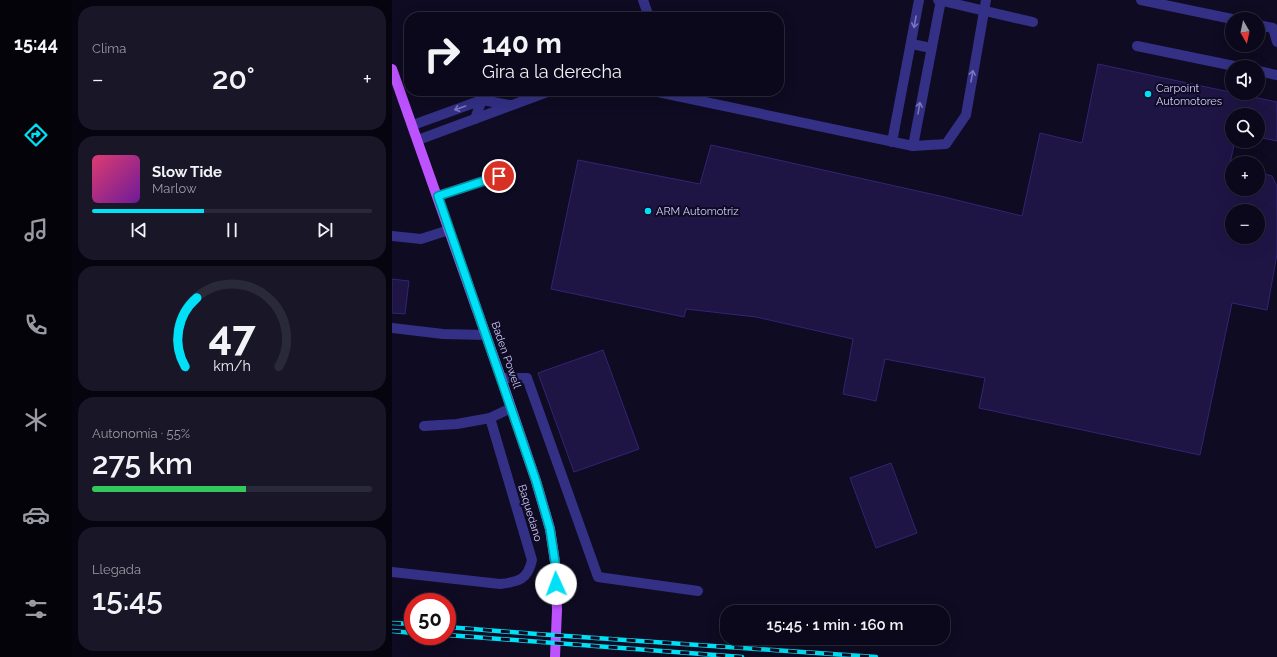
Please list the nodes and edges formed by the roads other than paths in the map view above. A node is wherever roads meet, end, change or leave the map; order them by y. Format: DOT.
graph roads {
  1 [pos="643,0"];
  2 [pos="919,0"];
  3 [pos="940,0"];
  4 [pos="986,0"];
  5 [pos="1141,0"];
  6 [pos="984,11"];
  7 [pos="647,12"];
  8 [pos="1225,18"];
  9 [pos="1033,22"];
  10 [pos="1265,26"];
  11 [pos="1277,42"];
  12 [pos="912,44"];
  13 [pos="1137,46"];
  14 [pos="931,48"];
  15 [pos="1225,64"];
  16 [pos="392,69"];
  17 [pos="1265,72"];
  18 [pos="1277,75"];
  19 [pos="484,96"];
  20 [pos="536,96"];
  21 [pos="689,96"];
  22 [pos="512,105"];
  23 [pos="475,118"];
  24 [pos="413,125"];
  25 [pos="418,140"];
  26 [pos="892,142"];
  27 [pos="913,146"];
  28 [pos="499,176"];
  29 [pos="438,196"];
  30 [pos="449,230"];
  31 [pos="392,236"];
  32 [pos="392,328"];
  33 [pos="486,335"];
  34 [pos="501,378"];
  35 [pos="511,408"];
  36 [pos="490,418"];
  37 [pos="424,426"];
  38 [pos="392,572"];
  39 [pos="698,591"];
  40 [pos="555,657"];
  1 -- 7 [label="street"];
  2 -- 12 [label="street, one-way"];
  3 -- 6 [label="street"];
  3 -- 14 [label="street"];
  4 -- 6 [label="street"];
  5 -- 8 [label="street"];
  6 -- 9 [label="street"];
  27 -- 6 [label="street, one-way"];
  10 -- 11 [label="street"];
  12 -- 14 [label="street"];
  12 -- 26 [label="street"];
  13 -- 15 [label="street"];
  27 -- 14 [label="street, one-way"];
  16 -- 24 [label="main road, Baden Powell"];
  17 -- 18 [label="street"];
  19 -- 22 [label="street"];
  19 -- 23 [label="street"];
  19 -- 24 [label="street, one-way"];
  20 -- 22 [label="street"];
  21 -- 26 [label="street"];
  22 -- 23 [label="street"];
  23 -- 25 [label="street"];
  24 -- 25 [label="main road, Baden Powell"];
  25 -- 29 [label="main road, Baden Powell"];
  26 -- 27 [label="street"];
  28 -- 29 [label="street"];
  29 -- 30 [label="main road, Baden Powell"];
  30 -- 31 [label="street"];
  30 -- 33 [label="main road, Baden Powell"];
  32 -- 33 [label="street"];
  33 -- 34 [label="main road, Baden Powell"];
  34 -- 35 [label="main road, Baden Powell"];
  34 -- 39 [label="street"];
  35 -- 36 [label="street"];
  35 -- 40 [label="main road, Baden Powell"];
  36 -- 37 [label="street"];
  36 -- 38 [label="street, Baquedano"];
}
